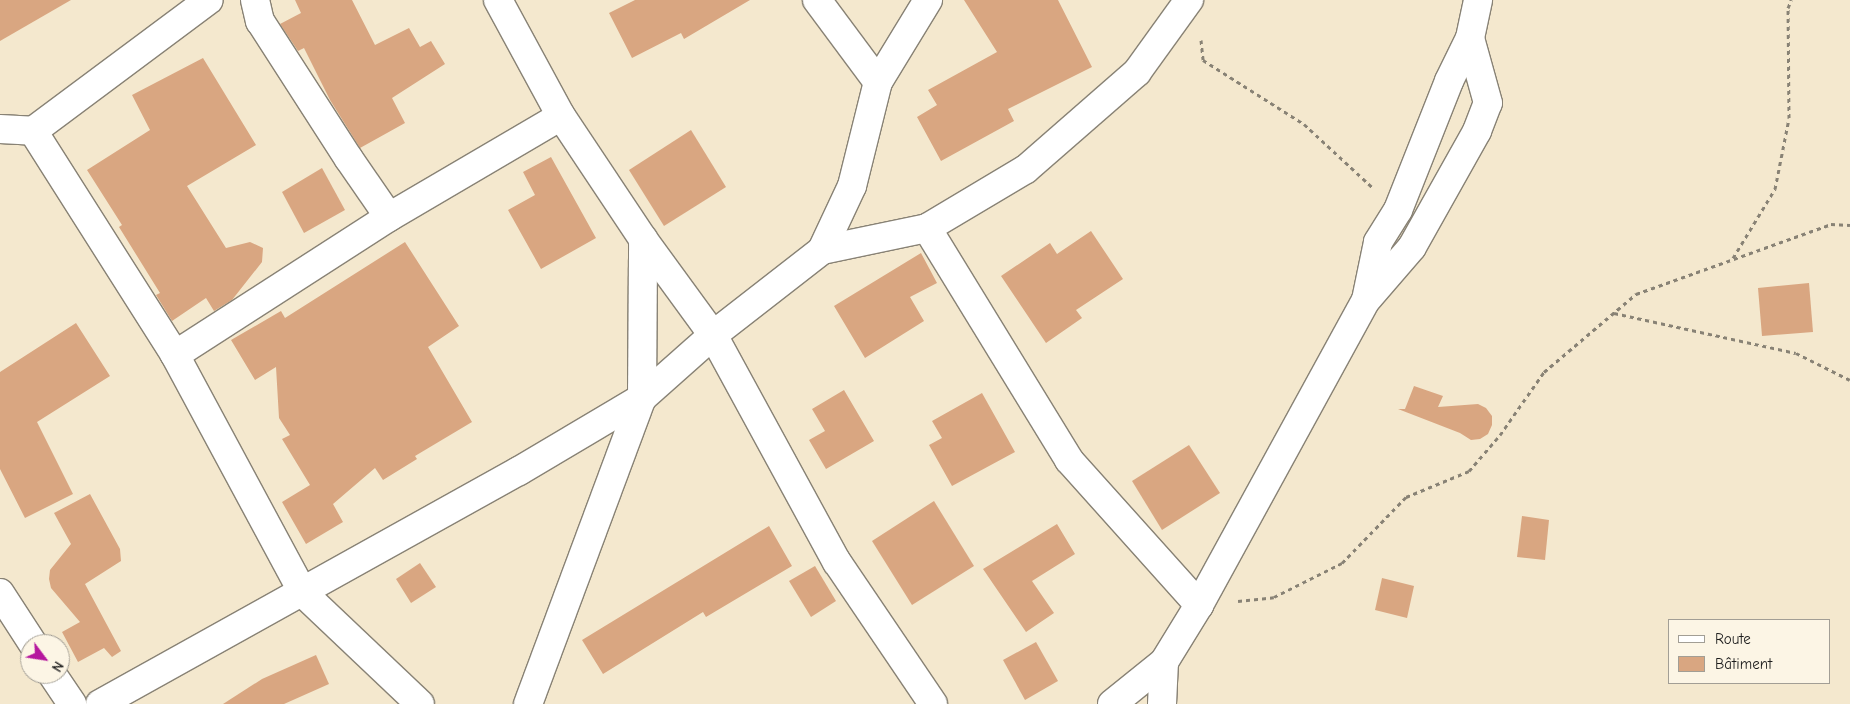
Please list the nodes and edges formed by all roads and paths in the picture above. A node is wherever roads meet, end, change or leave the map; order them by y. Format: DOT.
graph roads {
  1 [pos="209,0"];
  2 [pos="255,0"];
  3 [pos="498,0"];
  4 [pos="817,0"];
  5 [pos="928,0"];
  6 [pos="1189,0"];
  7 [pos="1478,0"];
  8 [pos="1791,0"];
  9 [pos="1200,34"];
  10 [pos="1470,38"];
  11 [pos="878,82"];
  12 [pos="561,116"];
  13 [pos="0,129"];
  14 [pos="33,131"];
  15 [pos="1398,210"];
  16 [pos="389,217"];
  17 [pos="1850,225"];
  18 [pos="927,228"];
  19 [pos="643,239"];
  20 [pos="822,250"];
  21 [pos="1733,258"];
  22 [pos="1366,300"];
  23 [pos="1613,313"];
  24 [pos="712,334"];
  25 [pos="175,355"];
  26 [pos="1850,380"];
  27 [pos="642,398"];
  28 [pos="0,593"];
  29 [pos="303,593"];
  30 [pos="1199,605"];
  31 [pos="27,634"];
  32 [pos="1164,662"];
  33 [pos="59,684"];
  34 [pos="72,704"];
  35 [pos="100,704"];
  36 [pos="420,704"];
  37 [pos="528,704"];
  38 [pos="933,704"];
  39 [pos="1112,704"];
  40 [pos="1162,704"];
  1 -- 14 [label="street"];
  2 -- 16 [label="street"];
  3 -- 12 [label="street"];
  4 -- 11 [label="street"];
  5 -- 11 [label="street"];
  6 -- 18 [label="street"];
  7 -- 10 [label="street"];
  8 -- 21 [label="path"];
  9 -- 15 [label="path"];
  10 -- 15 [label="street"];
  10 -- 22 [label="street"];
  11 -- 20 [label="street"];
  12 -- 16 [label="street"];
  12 -- 19 [label="street"];
  13 -- 14 [label="street"];
  14 -- 25 [label="street"];
  15 -- 22 [label="street"];
  16 -- 25 [label="street"];
  17 -- 21 [label="path"];
  18 -- 20 [label="street"];
  18 -- 30 [label="street"];
  19 -- 24 [label="street"];
  19 -- 27 [label="street"];
  20 -- 24 [label="street"];
  21 -- 23 [label="path"];
  22 -- 30 [label="street"];
  23 -- 26 [label="path"];
  23 -- 30 [label="path"];
  24 -- 27 [label="street"];
  24 -- 38 [label="street"];
  25 -- 29 [label="street"];
  27 -- 29 [label="street"];
  27 -- 37 [label="street"];
  28 -- 31 [label="street"];
  29 -- 35 [label="street"];
  29 -- 36 [label="street"];
  30 -- 32 [label="street"];
  32 -- 39 [label="street"];
  32 -- 40 [label="street"];
  33 -- 34 [label="street"];
}
